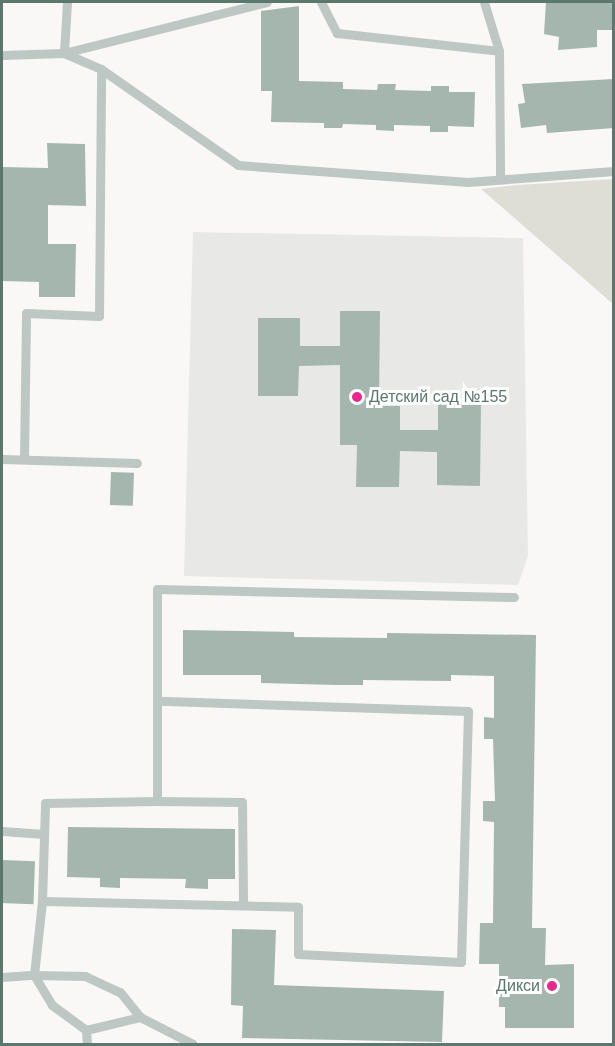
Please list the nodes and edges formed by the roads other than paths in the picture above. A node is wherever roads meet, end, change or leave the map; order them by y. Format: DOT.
graph roads {
  1 [pos="67,2"];
  2 [pos="267,2"];
  3 [pos="321,2"];
  4 [pos="484,2"];
  5 [pos="499,51"];
  6 [pos="64,53"];
  7 [pos="2,55"];
  8 [pos="101,69"];
  9 [pos="614,171"];
  10 [pos="500,178"];
  11 [pos="2,459"];
  12 [pos="24,459"];
  13 [pos="136,463"];
  14 [pos="514,597"];
  15 [pos="159,700"];
  16 [pos="157,801"];
  17 [pos="2,831"];
  18 [pos="44,834"];
  19 [pos="42,901"];
  20 [pos="243,904"];
  21 [pos="34,975"];
  22 [pos="2,977"];
  23 [pos="140,1017"];
  24 [pos="86,1030"];
  25 [pos="87,1044"];
  26 [pos="193,1044"];
  1 -- 6 [label="lane"];
  2 -- 6 [label="lane"];
  3 -- 5 [label="lane"];
  4 -- 5 [label="lane"];
  5 -- 10 [label="lane"];
  6 -- 7 [label="lane"];
  6 -- 8 [label="lane"];
  8 -- 10 [label="lane"];
  8 -- 12 [label="lane"];
  9 -- 10 [label="lane"];
  11 -- 12 [label="lane"];
  12 -- 13 [label="lane"];
  14 -- 15 [label="lane"];
  15 -- 16 [label="lane"];
  15 -- 20 [label="lane"];
  16 -- 18 [label="lane"];
  16 -- 20 [label="lane"];
  17 -- 18 [label="lane"];
  18 -- 19 [label="lane"];
  19 -- 20 [label="lane"];
  19 -- 21 [label="lane"];
  21 -- 22 [label="lane"];
  21 -- 23 [label="lane"];
  21 -- 24 [label="lane"];
  23 -- 24 [label="lane"];
  23 -- 26 [label="lane"];
  24 -- 25 [label="lane"];
}
